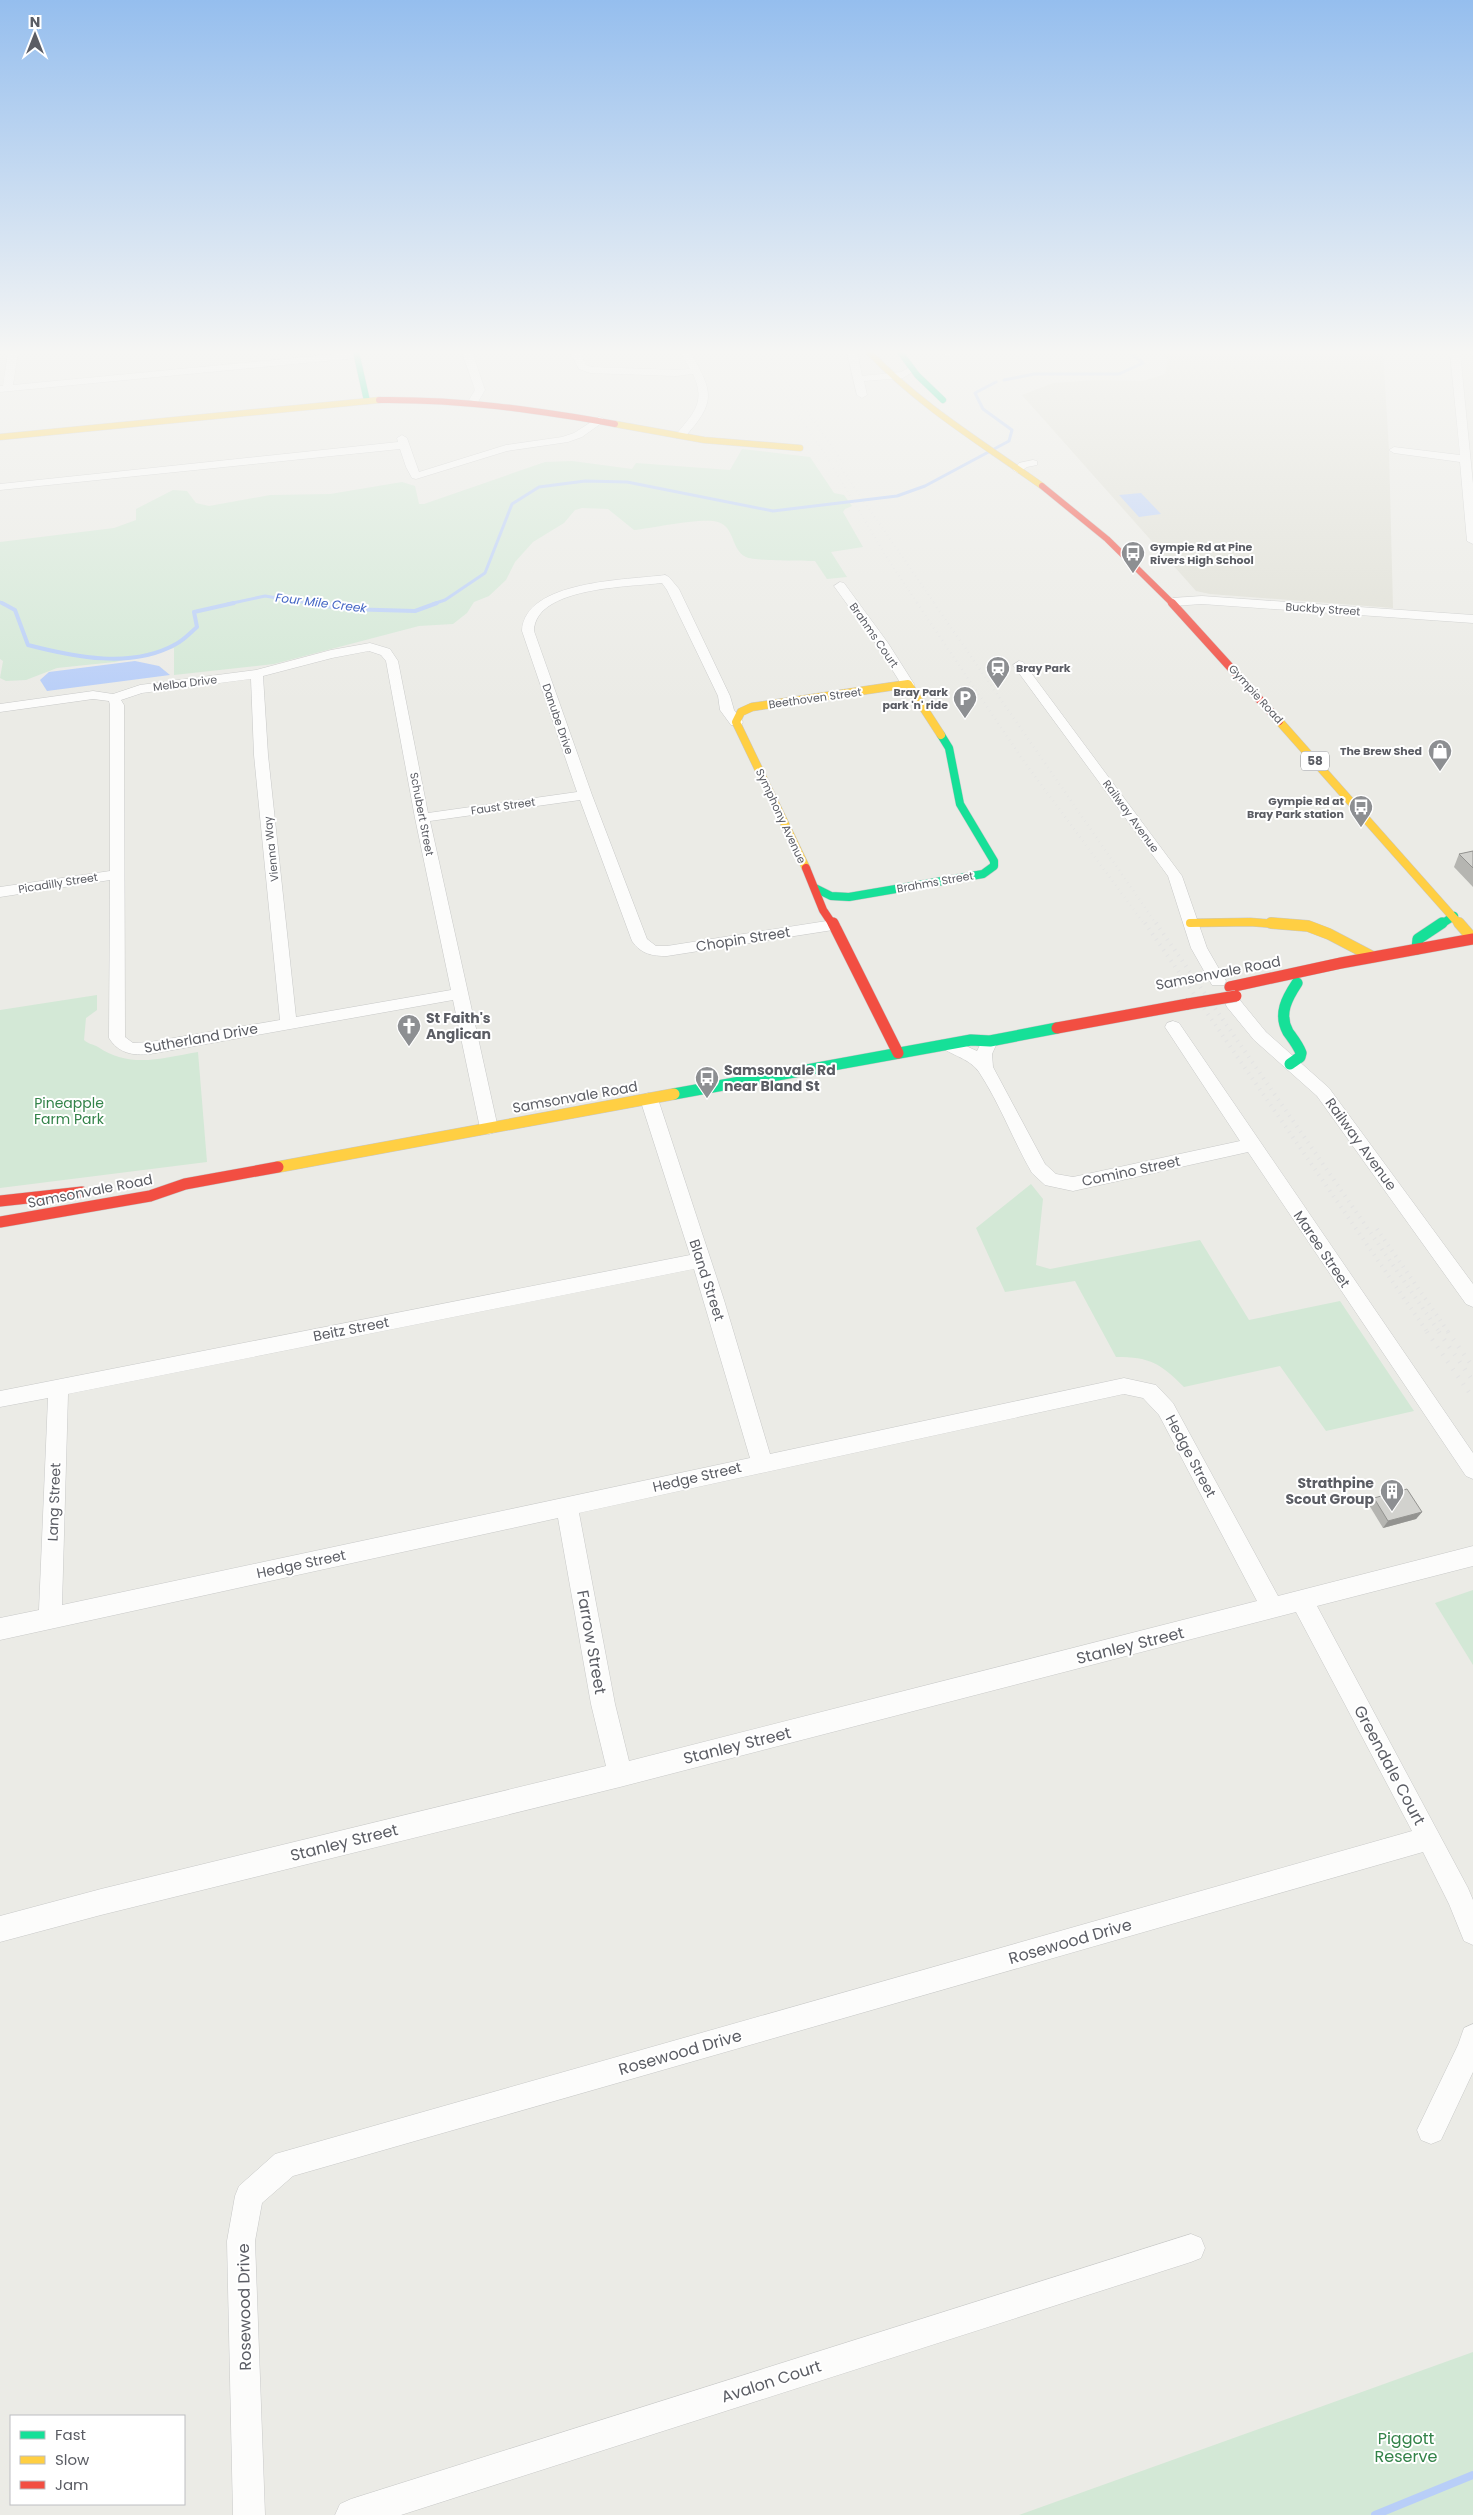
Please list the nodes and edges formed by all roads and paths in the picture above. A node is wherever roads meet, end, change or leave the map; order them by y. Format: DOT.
graph roads {
  1 [pos="154,469"];
  2 [pos="414,469"];
  3 [pos="437,469"];
  4 [pos="1465,469"];
  5 [pos="1018,470"];
  6 [pos="0,487"];
  7 [pos="1473,540"];
  8 [pos="665,579"];
  9 [pos="840,586"];
  10 [pos="1181,591"];
  11 [pos="1189,600"];
  12 [pos="1173,602"];
  13 [pos="1199,611"];
  14 [pos="1473,619"];
  15 [pos="370,647"];
  16 [pos="1019,665"];
  17 [pos="257,674"];
  18 [pos="908,684"];
  19 [pos="724,696"];
  20 [pos="114,698"];
  21 [pos="752,707"];
  22 [pos="0,708"];
  23 [pos="736,722"];
  24 [pos="584,795"];
  25 [pos="422,818"];
  26 [pos="117,874"];
  27 [pos="815,888"];
  28 [pos="0,892"];
  29 [pos="849,897"];
  30 [pos="1454,916"];
  31 [pos="831,921"];
  32 [pos="1190,923"];
  33 [pos="1297,926"];
  34 [pos="1473,939"];
  35 [pos="1417,948"];
  36 [pos="652,951"];
  37 [pos="1473,951"];
  38 [pos="1373,957"];
  39 [pos="1307,970"];
  40 [pos="1297,983"];
  41 [pos="1229,992"];
  42 [pos="459,994"];
  43 [pos="1185,1000"];
  44 [pos="288,1023"];
  45 [pos="1173,1027"];
  46 [pos="970,1040"];
  47 [pos="990,1041"];
  48 [pos="947,1044"];
  49 [pos="898,1053"];
  50 [pos="1290,1064"];
  51 [pos="985,1067"];
  52 [pos="649,1099"];
  53 [pos="489,1128"];
  54 [pos="1252,1145"];
  55 [pos="185,1184"];
  56 [pos="141,1185"];
  57 [pos="95,1191"];
  58 [pos="0,1201"];
  59 [pos="0,1222"];
  60 [pos="701,1260"];
  61 [pos="1473,1299"];
  62 [pos="58,1387"];
  63 [pos="0,1399"];
  64 [pos="762,1462"];
  65 [pos="1473,1470"];
  66 [pos="567,1508"];
  67 [pos="1473,1556"];
  68 [pos="1302,1601"];
  69 [pos="1273,1609"];
  70 [pos="50,1618"];
  71 [pos="0,1629"];
  72 [pos="620,1775"];
  73 [pos="1429,1838"];
  74 [pos="0,1929"];
  75 [pos="1473,1932"];
  76 [pos="1473,2037"];
  77 [pos="1431,2130"];
  78 [pos="1191,2248"];
  79 [pos="249,2515"];
  80 [pos="351,2515"];
  1 -- 6 [label="street"];
  2 -- 3 [label="street"];
  4 -- 7 [label="street"];
  5 -- 12 [label="main road, Gympie Road / 58"];
  8 -- 19 [label="street, Symphony Avenue"];
  8 -- 24 [label="street, Danube Drive"];
  9 -- 18 [label="street, Brahms Court"];
  10 -- 11 [label="main road"];
  11 -- 12 [label="street, Buckby Street"];
  11 -- 13 [label="main road"];
  11 -- 14 [label="street, Buckby Street"];
  12 -- 30 [label="main road, Gympie Road / 58"];
  15 -- 17 [label="street, Melba Drive"];
  15 -- 25 [label="street, Schubert Street"];
  16 -- 32 [label="street, Railway Avenue"];
  17 -- 20 [label="street, Melba Drive"];
  17 -- 44 [label="street, Vienna Way"];
  18 -- 21 [label="main road, Beethoven Street"];
  18 -- 29 [label="main road, Brahms Street"];
  19 -- 21 [label="street"];
  19 -- 23 [label="street, Symphony Avenue"];
  20 -- 22 [label="street, Melba Drive"];
  20 -- 26 [label="street, Sutherland Drive"];
  21 -- 23 [label="main road"];
  23 -- 27 [label="main road, Symphony Avenue"];
  24 -- 25 [label="street, Faust Street"];
  24 -- 36 [label="street, Danube Drive"];
  25 -- 42 [label="street, Schubert Street"];
  26 -- 28 [label="street, Picadilly Street"];
  26 -- 44 [label="street, Sutherland Drive"];
  27 -- 29 [label="main road, Brahms Street"];
  27 -- 31 [label="main road, Symphony Avenue"];
  29 -- 31 [label="main road, Brahms Street"];
  30 -- 34 [label="main road, Gympie Road / 58"];
  30 -- 35 [label="main road"];
  31 -- 36 [label="street, Chopin Street"];
  31 -- 49 [label="main road, Symphony Avenue"];
  32 -- 33 [label="main road"];
  32 -- 41 [label="street, Railway Avenue"];
  33 -- 38 [label="main road"];
  33 -- 39 [label="main road"];
  34 -- 35 [label="main road, Samsonvale Road"];
  35 -- 38 [label="main road, Samsonvale Road"];
  37 -- 40 [label="main road, Samsonvale Road"];
  38 -- 39 [label="main road, Samsonvale Road"];
  39 -- 41 [label="main road, Samsonvale Road"];
  40 -- 41 [label="main road, Samsonvale Road"];
  40 -- 50 [label="main road"];
  41 -- 43 [label="main road, Samsonvale Road"];
  41 -- 50 [label="street, Railway Avenue"];
  42 -- 44 [label="street, Sutherland Drive"];
  42 -- 53 [label="street"];
  43 -- 46 [label="main road, Samsonvale Road"];
  43 -- 47 [label="main road, Samsonvale Road"];
  45 -- 54 [label="street, Maree Street"];
  46 -- 47 [label="main road, Samsonvale Road"];
  46 -- 48 [label="main road, Samsonvale Road"];
  47 -- 51 [label="street"];
  48 -- 49 [label="main road, Samsonvale Road"];
  48 -- 51 [label="street, Comino Street"];
  49 -- 52 [label="main road, Samsonvale Road"];
  50 -- 61 [label="street, Railway Avenue"];
  51 -- 54 [label="street, Comino Street"];
  52 -- 53 [label="main road, Samsonvale Road"];
  52 -- 60 [label="street, Bland Street"];
  53 -- 55 [label="main road, Samsonvale Road"];
  54 -- 65 [label="street, Maree Street"];
  55 -- 56 [label="main road, Samsonvale Road"];
  55 -- 59 [label="main road, Samsonvale Road"];
  57 -- 58 [label="main road, Samsonvale Road"];
  60 -- 62 [label="street, Beitz Street"];
  60 -- 64 [label="street, Bland Street"];
  62 -- 63 [label="street, Beitz Street"];
  62 -- 70 [label="street, Lang Street"];
  64 -- 66 [label="street, Hedge Street"];
  64 -- 69 [label="street, Hedge Street"];
  66 -- 70 [label="street, Hedge Street"];
  66 -- 72 [label="street, Farrow Street"];
  67 -- 68 [label="street, Stanley Street"];
  68 -- 69 [label="street, Stanley Street"];
  68 -- 73 [label="street, Greendale Court"];
  69 -- 72 [label="street, Stanley Street"];
  70 -- 71 [label="street, Hedge Street"];
  72 -- 74 [label="street, Stanley Street"];
  73 -- 75 [label="street, Greendale Court"];
  73 -- 79 [label="street, Rosewood Drive"];
  76 -- 77 [label="street"];
  78 -- 80 [label="street, Avalon Court"];
}
